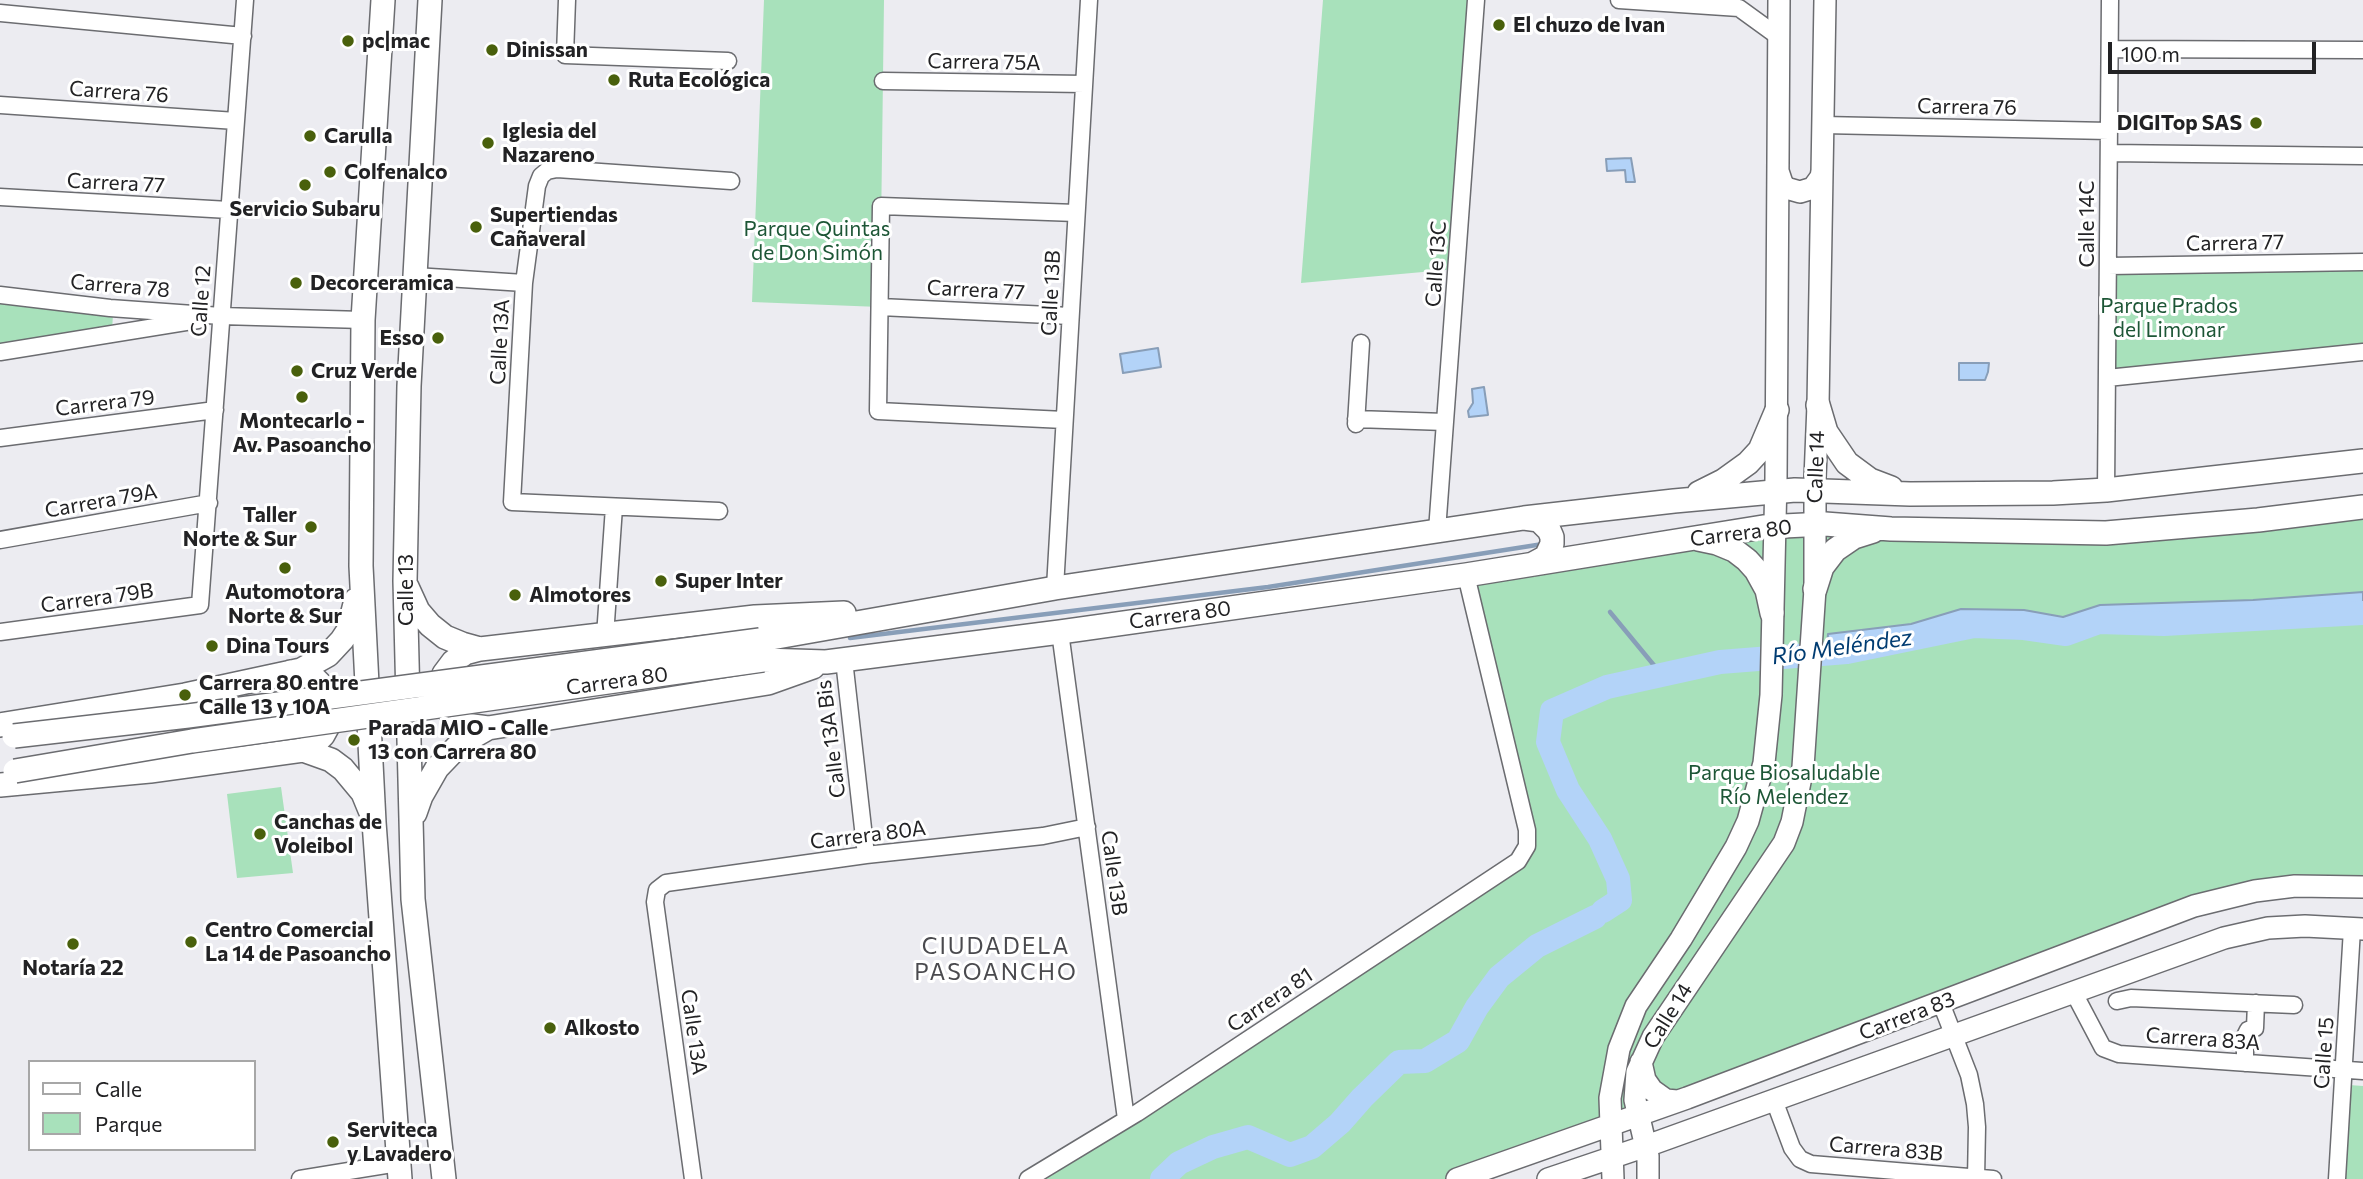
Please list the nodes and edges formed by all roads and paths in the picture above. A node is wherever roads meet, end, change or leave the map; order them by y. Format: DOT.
graph roads {
  1 [pos="245,0"];
  2 [pos="383,0"];
  3 [pos="430,0"];
  4 [pos="567,0"];
  5 [pos="1089,0"];
  6 [pos="1476,0"];
  7 [pos="1619,0"];
  8 [pos="1779,0"];
  9 [pos="1825,0"];
  10 [pos="2110,0"];
  11 [pos="1673,2"];
  12 [pos="1744,4"];
  13 [pos="0,13"];
  14 [pos="243,36"];
  15 [pos="1779,37"];
  16 [pos="2110,49"];
  17 [pos="2363,50"];
  18 [pos="728,61"];
  19 [pos="883,81"];
  20 [pos="1084,84"];
  21 [pos="0,105"];
  22 [pos="236,121"];
  23 [pos="1824,125"];
  24 [pos="2109,131"];
  25 [pos="2109,153"];
  26 [pos="2363,156"];
  27 [pos="1778,169"];
  28 [pos="1822,170"];
  29 [pos="731,181"];
  30 [pos="0,197"];
  31 [pos="229,210"];
  32 [pos="1076,213"];
  33 [pos="2363,262"];
  34 [pos="2108,266"];
  35 [pos="415,275"];
  36 [pos="524,283"];
  37 [pos="0,295"];
  38 [pos="880,307"];
  39 [pos="221,316"];
  40 [pos="1070,316"];
  41 [pos="363,320"];
  42 [pos="1361,343"];
  43 [pos="0,352"];
  44 [pos="2363,352"];
  45 [pos="2107,378"];
  46 [pos="1818,405"];
  47 [pos="215,410"];
  48 [pos="1777,410"];
  49 [pos="1064,420"];
  50 [pos="1445,422"];
  51 [pos="0,438"];
  52 [pos="2363,461"];
  53 [pos="1815,489"];
  54 [pos="2106,490"];
  55 [pos="1776,491"];
  56 [pos="1910,494"];
  57 [pos="1674,501"];
  58 [pos="209,503"];
  59 [pos="614,507"];
  60 [pos="2363,507"];
  61 [pos="719,511"];
  62 [pos="1524,518"];
  63 [pos="1814,525"];
  64 [pos="1774,527"];
  65 [pos="1891,529"];
  66 [pos="1437,531"];
  67 [pos="0,540"];
  68 [pos="1681,540"];
  69 [pos="1533,564"];
  70 [pos="361,566"];
  71 [pos="1466,575"];
  72 [pos="405,581"];
  73 [pos="1055,588"];
  74 [pos="1815,589"];
  75 [pos="200,605"];
  76 [pos="952,607"];
  77 [pos="1772,613"];
  78 [pos="0,632"];
  79 [pos="1060,632"];
  80 [pos="605,636"];
  81 [pos="480,649"];
  82 [pos="762,650"];
  83 [pos="835,661"];
  84 [pos="290,672"];
  85 [pos="488,728"];
  86 [pos="5,733"];
  87 [pos="303,750"];
  88 [pos="5,777"];
  89 [pos="374,822"];
  90 [pos="1087,827"];
  91 [pos="412,830"];
  92 [pos="866,855"];
  93 [pos="2363,887"];
  94 [pos="657,890"];
  95 [pos="2358,929"];
  96 [pos="2074,993"];
  97 [pos="2117,1001"];
  98 [pos="1941,1003"];
  99 [pos="2256,1003"];
  100 [pos="2294,1004"];
  101 [pos="1954,1034"];
  102 [pos="1641,1062"];
  103 [pos="2245,1063"];
  104 [pos="2344,1070"];
  105 [pos="2363,1071"];
  106 [pos="1774,1100"];
  107 [pos="1677,1101"];
  108 [pos="1638,1115"];
  109 [pos="1126,1119"];
  110 [pos="1610,1126"];
  111 [pos="1646,1146"];
  112 [pos="1612,1157"];
  113 [pos="399,1171"];
  114 [pos="300,1179"];
  115 [pos="444,1179"];
  116 [pos="693,1179"];
  117 [pos="1028,1179"];
  118 [pos="1457,1179"];
  119 [pos="1548,1179"];
  120 [pos="1613,1179"];
  121 [pos="1648,1179"];
  122 [pos="1982,1179"];
  123 [pos="2337,1179"];
  1 -- 14 [label="street, Calle 12"];
  2 -- 41 [label="main road, Calle 13"];
  3 -- 35 [label="main road, Calle 13"];
  4 -- 18 [label="street"];
  5 -- 20 [label="street, Calle 13B"];
  6 -- 50 [label="street, Calle 13C"];
  7 -- 11 [label="street"];
  8 -- 15 [label="street, Calle 14"];
  9 -- 23 [label="street, Calle 14"];
  10 -- 16 [label="street, Calle 14C"];
  11 -- 12 [label="street"];
  12 -- 15 [label="street"];
  13 -- 14 [label="street"];
  14 -- 22 [label="street, Calle 12"];
  15 -- 27 [label="street, Calle 14"];
  16 -- 17 [label="street"];
  16 -- 24 [label="street, Calle 14C"];
  19 -- 20 [label="street, Carrera 75A"];
  20 -- 32 [label="street, Calle 13B"];
  21 -- 22 [label="street, Carrera 76"];
  22 -- 31 [label="street, Calle 12"];
  23 -- 24 [label="street, Carrera 76"];
  23 -- 28 [label="street, Calle 14"];
  24 -- 25 [label="street, Calle 14C"];
  25 -- 26 [label="street"];
  25 -- 34 [label="street, Calle 14C"];
  27 -- 28 [label="street"];
  27 -- 48 [label="street, Calle 14"];
  28 -- 46 [label="street, Calle 14"];
  29 -- 36 [label="street, Calle 13A"];
  30 -- 31 [label="street, Carrera 77"];
  31 -- 39 [label="street, Calle 12"];
  32 -- 38 [label="street"];
  32 -- 40 [label="street, Calle 13B"];
  33 -- 34 [label="street, Carrera 77"];
  34 -- 45 [label="street, Calle 14C"];
  35 -- 36 [label="street"];
  35 -- 72 [label="main road, Calle 13"];
  36 -- 59 [label="street, Calle 13A"];
  37 -- 39 [label="street, Carrera 78"];
  38 -- 40 [label="street, Carrera 77"];
  38 -- 49 [label="street"];
  39 -- 41 [label="street, Carrera 78"];
  39 -- 43 [label="street"];
  39 -- 47 [label="street, Calle 12"];
  40 -- 49 [label="street, Calle 13B"];
  41 -- 70 [label="main road, Calle 13"];
  42 -- 50 [label="street"];
  44 -- 45 [label="street"];
  45 -- 54 [label="street, Calle 14C"];
  46 -- 53 [label="street, Calle 14"];
  46 -- 56 [label="main road"];
  47 -- 51 [label="street, Carrera 79"];
  47 -- 58 [label="street, Calle 12"];
  48 -- 55 [label="street, Calle 14"];
  48 -- 57 [label="main road"];
  49 -- 73 [label="street, Calle 13B"];
  50 -- 66 [label="street, Calle 13C"];
  52 -- 54 [label="main road, Carrera 80"];
  53 -- 55 [label="main road, Carrera 80"];
  53 -- 56 [label="main road, Carrera 80"];
  53 -- 63 [label="street, Calle 14"];
  54 -- 56 [label="main road, Carrera 80"];
  55 -- 57 [label="main road, Carrera 80"];
  55 -- 64 [label="street, Calle 14"];
  57 -- 62 [label="main road, Carrera 80"];
  58 -- 67 [label="street, Carrera 79A"];
  58 -- 75 [label="street, Calle 12"];
  59 -- 61 [label="street"];
  59 -- 80 [label="street"];
  60 -- 65 [label="main road, Carrera 80"];
  62 -- 66 [label="main road, Carrera 80"];
  62 -- 69 [label="main road"];
  63 -- 64 [label="main road, Carrera 80"];
  63 -- 65 [label="main road, Carrera 80"];
  63 -- 74 [label="street, Calle 14"];
  64 -- 68 [label="main road, Carrera 80"];
  64 -- 77 [label="street, Calle 14"];
  65 -- 74 [label="main road"];
  66 -- 73 [label="main road, Carrera 80"];
  68 -- 69 [label="main road, Carrera 80"];
  68 -- 77 [label="main road"];
  69 -- 71 [label="main road, Carrera 80"];
  70 -- 84 [label="main road, Carrera 80"];
  70 -- 89 [label="main road, Calle 13"];
  71 -- 79 [label="main road, Carrera 80"];
  71 -- 109 [label="street, Carrera 81"];
  72 -- 81 [label="main road"];
  72 -- 91 [label="main road, Calle 13"];
  73 -- 76 [label="main road, Carrera 80"];
  74 -- 102 [label="street, Calle 14"];
  75 -- 78 [label="street, Carrera 79B"];
  76 -- 80 [label="main road"];
  76 -- 82 [label="main road, Carrera 80"];
  77 -- 110 [label="street, Calle 14"];
  79 -- 83 [label="main road, Carrera 80"];
  79 -- 90 [label="street, Calle 13B"];
  80 -- 81 [label="main road"];
  81 -- 85 [label="main road"];
  82 -- 83 [label="main road, Carrera 80"];
  82 -- 86 [label="main road, Carrera 80, bridge"];
  82 -- 88 [label="main road, Carrera 80, bridge"];
  83 -- 85 [label="main road"];
  83 -- 92 [label="street, Calle 13A Bis"];
  84 -- 86 [label="main road, Carrera 80"];
  84 -- 87 [label="main road"];
  85 -- 91 [label="main road"];
  87 -- 88 [label="main road, Carrera 80"];
  87 -- 89 [label="main road"];
  89 -- 113 [label="main road, Calle 13"];
  90 -- 92 [label="street, Carrera 80A"];
  90 -- 109 [label="street, Calle 13B"];
  91 -- 115 [label="main road, Calle 13"];
  92 -- 94 [label="street, Carrera 80A"];
  93 -- 98 [label="street, Carrera 83"];
  94 -- 116 [label="street, Calle 13A"];
  95 -- 96 [label="street, Carrera 83"];
  95 -- 104 [label="street, Calle 15"];
  96 -- 101 [label="street, Carrera 83"];
  96 -- 103 [label="street, Carrera 83A"];
  97 -- 99 [label="street"];
  98 -- 101 [label="street"];
  98 -- 107 [label="street, Carrera 83"];
  99 -- 100 [label="street"];
  99 -- 103 [label="street"];
  101 -- 106 [label="street, Carrera 83"];
  101 -- 122 [label="street"];
  102 -- 107 [label="street"];
  102 -- 108 [label="street, Calle 14"];
  103 -- 104 [label="street, Carrera 83A"];
  104 -- 105 [label="street, Carrera 83A"];
  104 -- 123 [label="street, Calle 15"];
  106 -- 111 [label="street, Carrera 83"];
  106 -- 122 [label="street, Carrera 83B"];
  107 -- 108 [label="street, Carrera 83"];
  108 -- 110 [label="street, Carrera 83"];
  108 -- 111 [label="street, Calle 14"];
  109 -- 117 [label="street, Carrera 81"];
  110 -- 112 [label="street, Calle 14"];
  110 -- 118 [label="street, Carrera 83"];
  111 -- 112 [label="street, Carrera 83"];
  111 -- 121 [label="street, Calle 14"];
  112 -- 119 [label="street, Carrera 83"];
  112 -- 120 [label="street, Calle 14"];
  113 -- 114 [label="street"];
}
